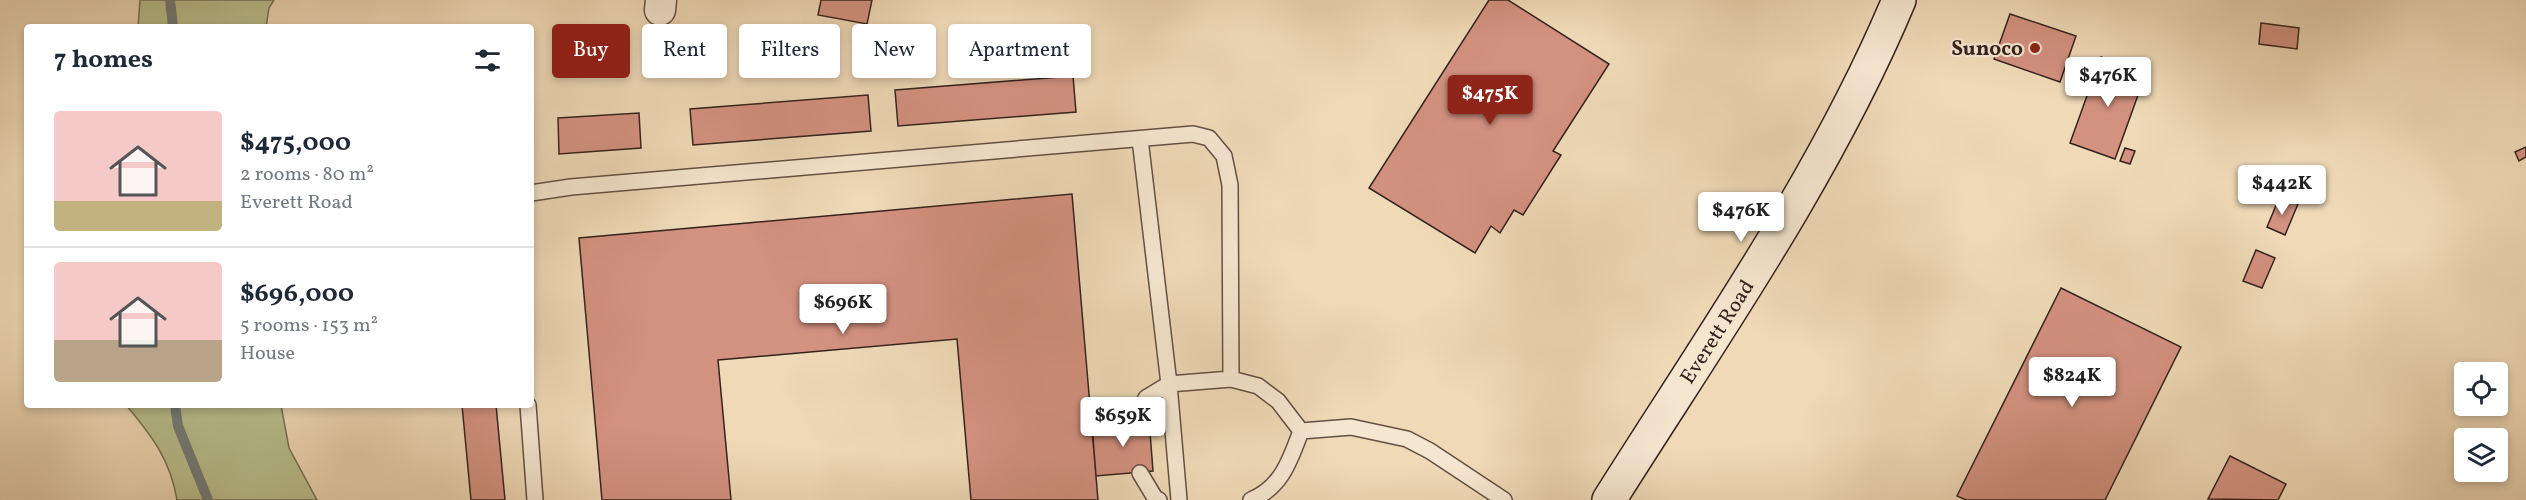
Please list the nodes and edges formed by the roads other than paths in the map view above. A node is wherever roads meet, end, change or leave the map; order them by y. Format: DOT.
graph roads {
  1 [pos="1899,0"];
  2 [pos="1140,139"];
  3 [pos="534,193"];
  4 [pos="1231,379"];
  5 [pos="1169,384"];
  6 [pos="528,408"];
  7 [pos="1136,420"];
  8 [pos="1300,431"];
  9 [pos="1140,473"];
  10 [pos="535,500"];
  11 [pos="1159,500"];
  12 [pos="1179,500"];
  13 [pos="1251,500"];
  14 [pos="1504,500"];
  15 [pos="1609,500"];
  1 -- 15 [label="street, Everett Road"];
  2 -- 3 [label="lane"];
  2 -- 4 [label="lane"];
  2 -- 5 [label="lane"];
  4 -- 5 [label="lane"];
  4 -- 8 [label="lane"];
  5 -- 7 [label="lane"];
  5 -- 12 [label="lane"];
  6 -- 10 [label="lane"];
  8 -- 13 [label="lane"];
  8 -- 14 [label="lane"];
  9 -- 11 [label="lane"];
}
